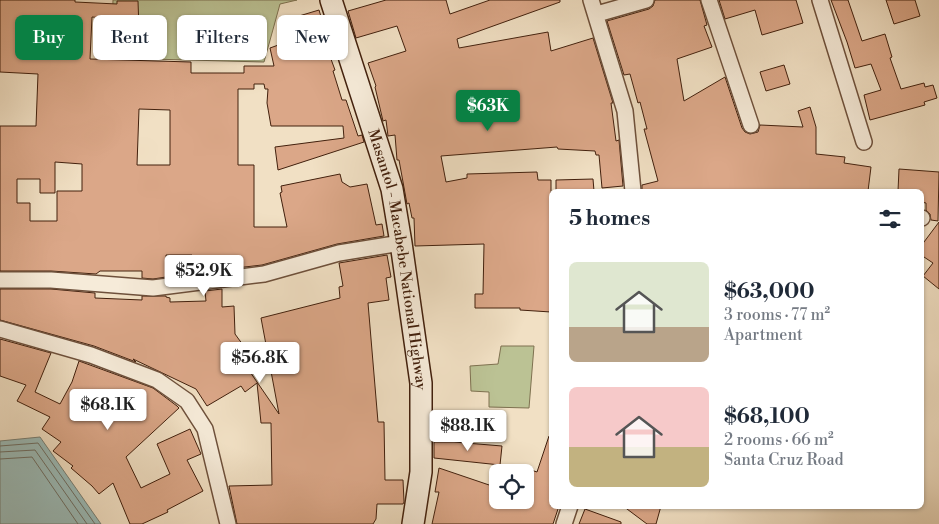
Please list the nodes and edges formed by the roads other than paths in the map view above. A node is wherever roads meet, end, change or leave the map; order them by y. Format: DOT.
graph roads {
  1 [pos="331,0"];
  2 [pos="646,0"];
  3 [pos="709,0"];
  4 [pos="820,0"];
  5 [pos="594,7"];
  6 [pos="751,125"];
  7 [pos="864,142"];
  8 [pos="634,189"];
  9 [pos="401,243"];
  10 [pos="0,280"];
  11 [pos="0,329"];
  12 [pos="569,509"];
  13 [pos="228,524"];
  14 [pos="413,524"];
  15 [pos="564,524"];
  1 -- 9 [label="main road, Masantol - Macabebe National Highway"];
  2 -- 5 [label="street"];
  3 -- 6 [label="street"];
  4 -- 7 [label="street"];
  5 -- 8 [label="street"];
  9 -- 10 [label="street"];
  9 -- 14 [label="main road, Masantol - Macabebe National Highway"];
  11 -- 13 [label="street"];
  12 -- 15 [label="street"];
}
